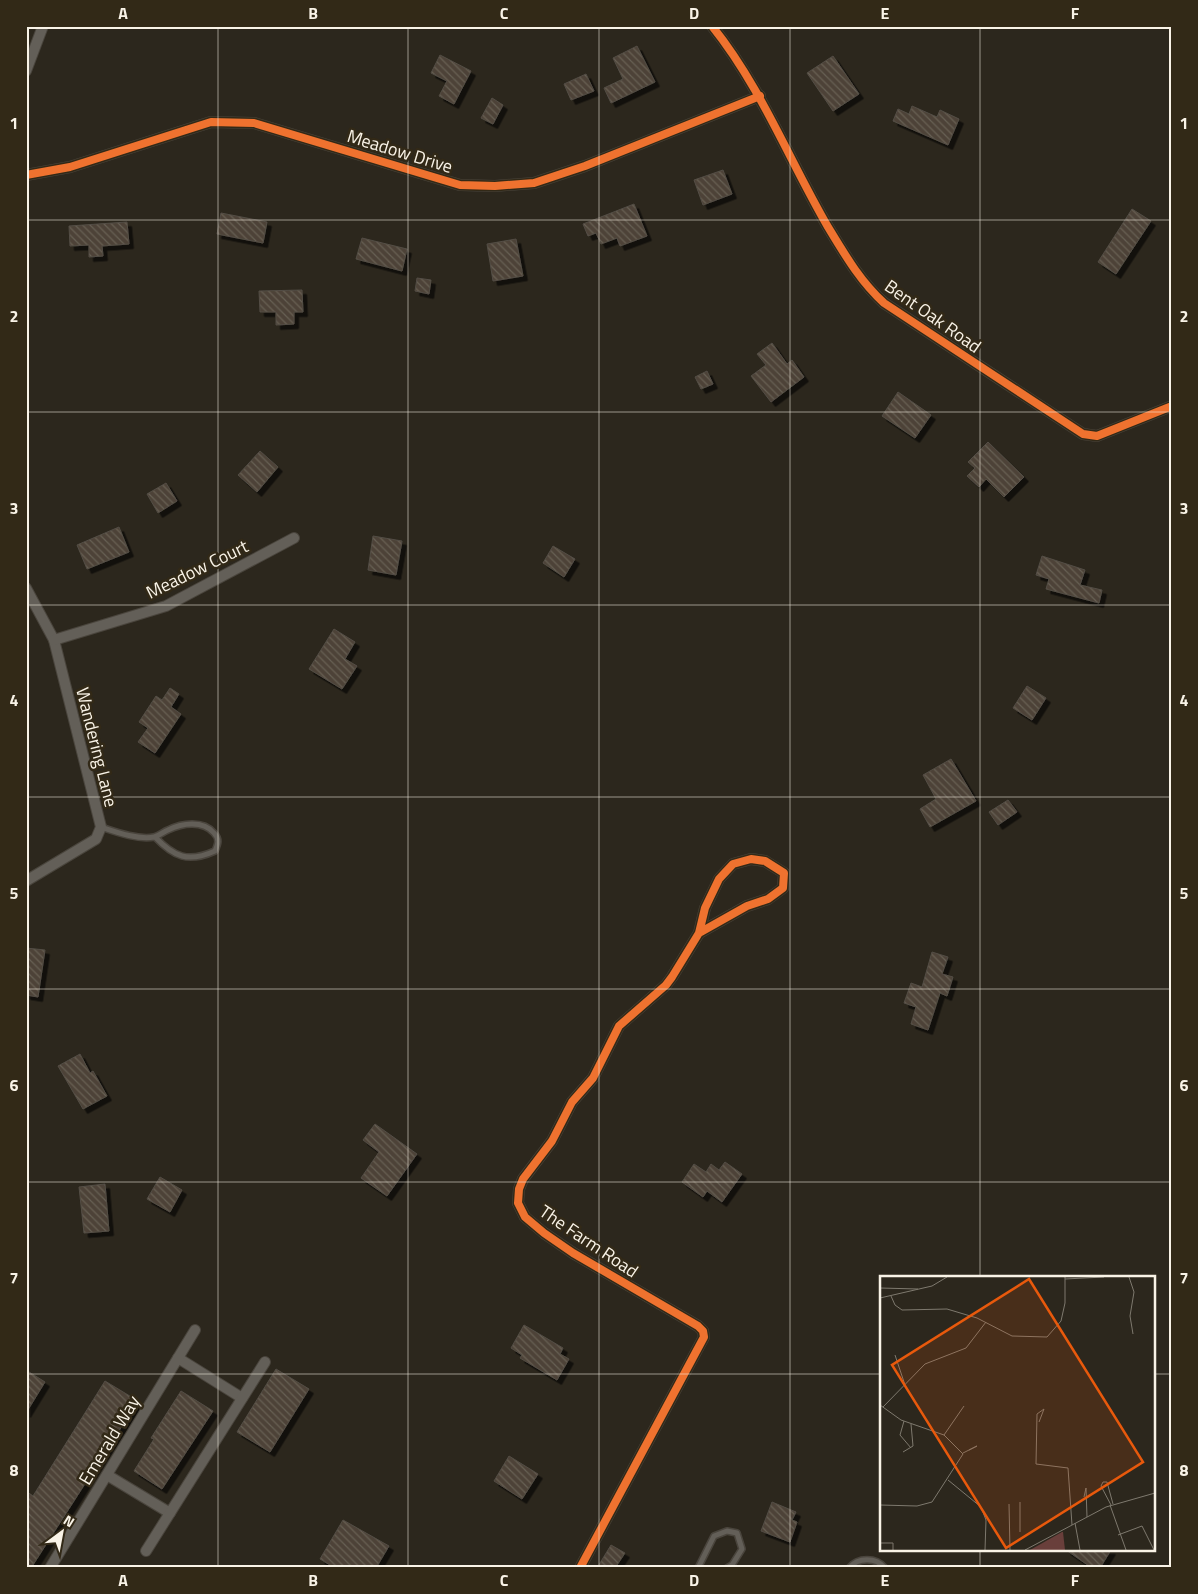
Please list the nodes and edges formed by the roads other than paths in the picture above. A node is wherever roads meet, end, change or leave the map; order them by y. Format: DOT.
graph roads {
  1 [pos="44,26"];
  2 [pos="712,26"];
  3 [pos="26,71"];
  4 [pos="760,96"];
  5 [pos="26,175"];
  6 [pos="1172,406"];
  7 [pos="294,538"];
  8 [pos="26,588"];
  9 [pos="54,640"];
  10 [pos="101,827"];
  11 [pos="155,837"];
  12 [pos="26,881"];
  13 [pos="699,933"];
  14 [pos="195,1330"];
  15 [pos="178,1358"];
  16 [pos="265,1362"];
  17 [pos="242,1398"];
  18 [pos="107,1475"];
  19 [pos="170,1513"];
  20 [pos="146,1550"];
  21 [pos="50,1568"];
  22 [pos="580,1568"];
  23 [pos="698,1568"];
  24 [pos="727,1568"];
  25 [pos="850,1568"];
  26 [pos="885,1568"];
  1 -- 3 [label="street"];
  2 -- 4 [label="street, Bent Oak Road"];
  4 -- 5 [label="street, Meadow Drive"];
  4 -- 6 [label="street, Bent Oak Road"];
  7 -- 9 [label="street, Meadow Court"];
  8 -- 9 [label="street, Wandering Lane"];
  9 -- 10 [label="street, Wandering Lane"];
  10 -- 11 [label="lane"];
  10 -- 12 [label="street, Wandering Lane"];
  11 -- 11 [label="lane"];
  13 -- 13 [label="street, The Farm Road"];
  13 -- 22 [label="street, The Farm Road"];
  14 -- 15 [label="street, Emerald Way"];
  15 -- 17 [label="street"];
  15 -- 18 [label="street, Emerald Way"];
  16 -- 17 [label="street"];
  17 -- 19 [label="street"];
  18 -- 19 [label="street"];
  18 -- 21 [label="street, Emerald Way"];
  19 -- 20 [label="street"];
  23 -- 24 [label="lane"];
  25 -- 26 [label="lane"];
}
